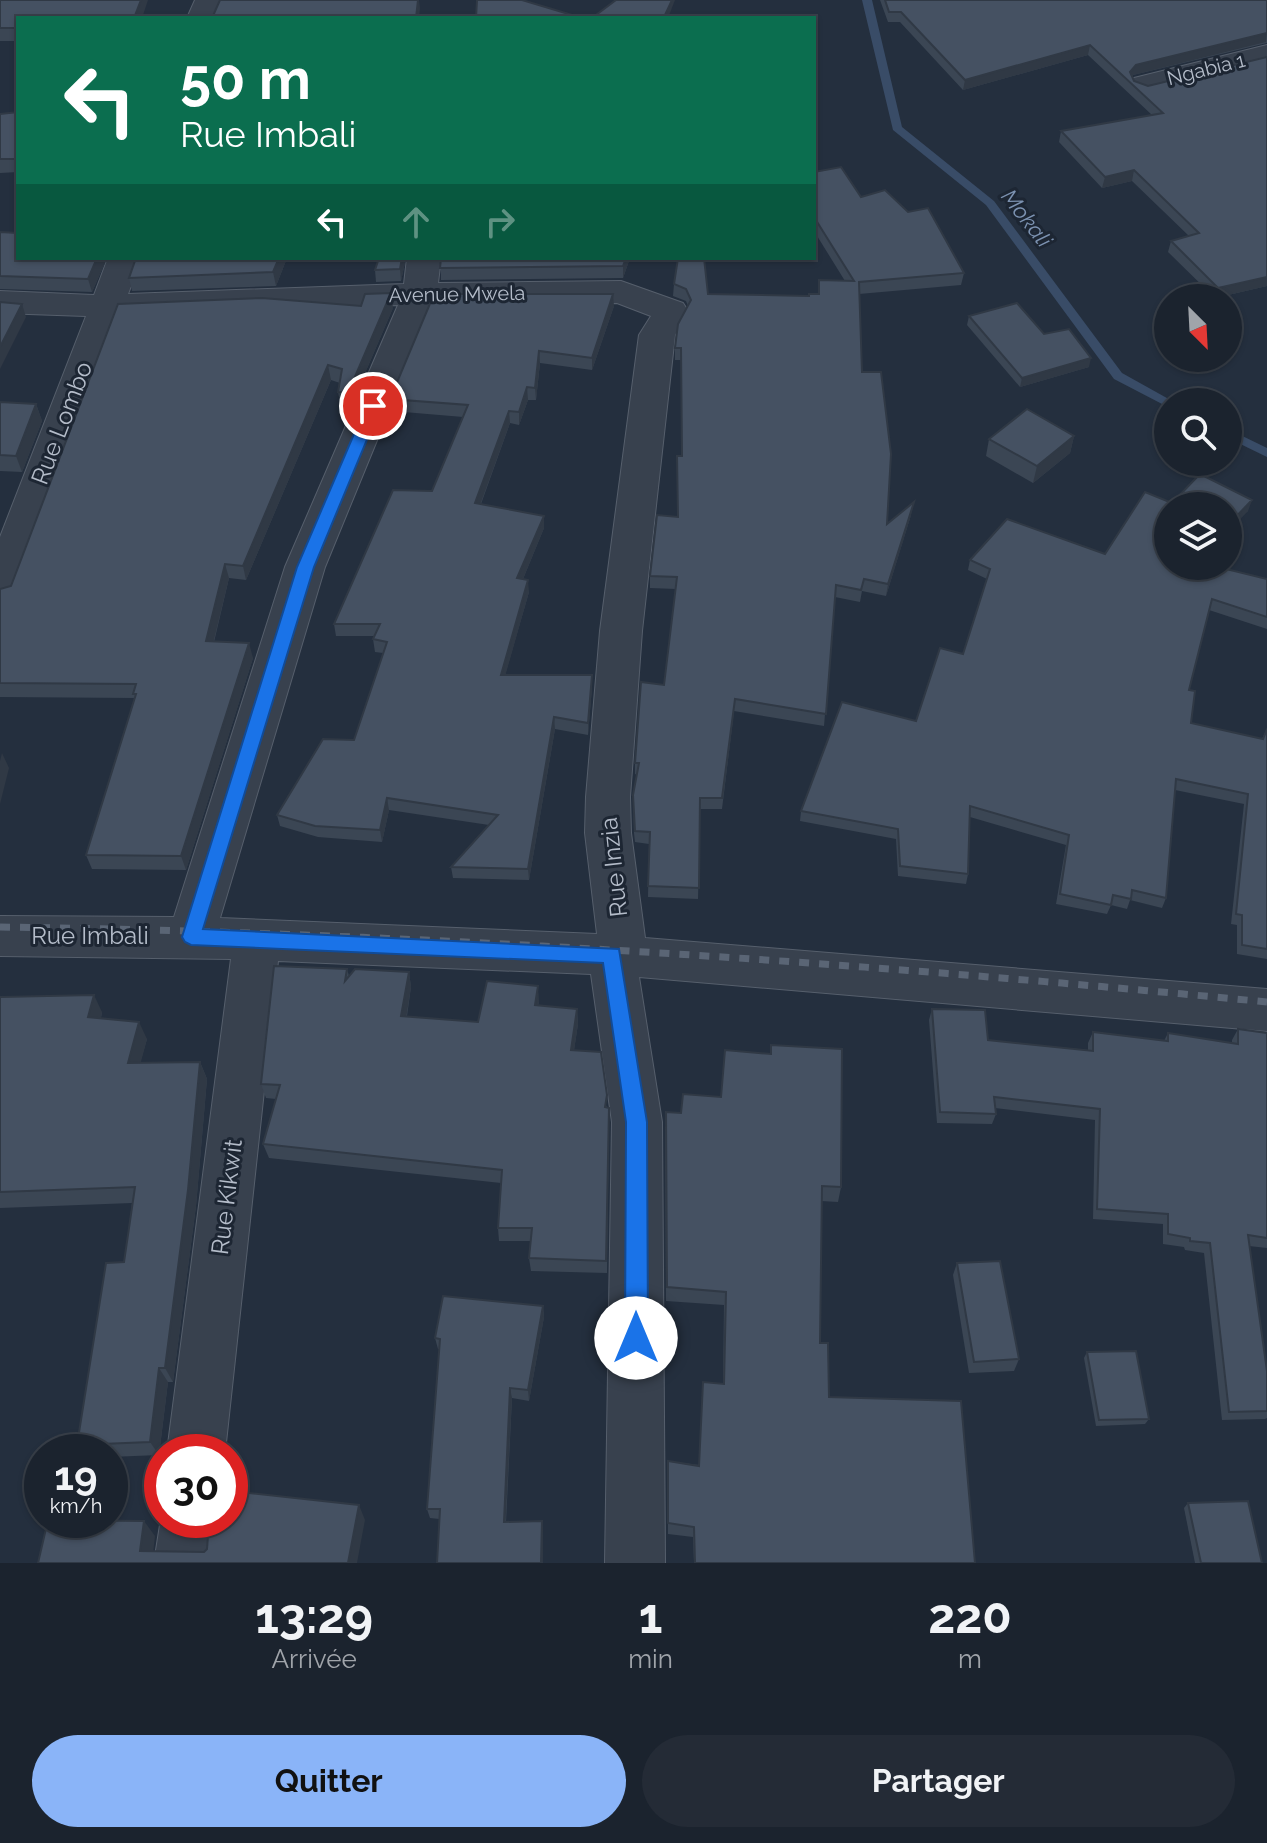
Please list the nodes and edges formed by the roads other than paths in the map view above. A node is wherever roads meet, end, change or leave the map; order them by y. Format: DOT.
graph roads {
  1 [pos="1267,54"];
  2 [pos="1145,84"];
  3 [pos="124,260"];
  4 [pos="422,276"];
  5 [pos="0,302"];
  6 [pos="107,306"];
  7 [pos="671,311"];
  8 [pos="0,589"];
  9 [pos="0,936"];
  10 [pos="191,937"];
  11 [pos="257,941"];
  12 [pos="612,955"];
  13 [pos="1267,1010"];
  14 [pos="198,1434"];
  15 [pos="186,1538"];
  16 [pos="184,1563"];
  17 [pos="635,1563"];
  1 -- 2 [label="street, Ngabia 1"];
  3 -- 6 [label="street, Rue Lombo"];
  4 -- 6 [label="street, Avenue Mwela"];
  4 -- 7 [label="street, Avenue Mwela"];
  4 -- 10 [label="street"];
  5 -- 6 [label="street, Avenue Mwela"];
  6 -- 8 [label="street, Rue Lombo"];
  7 -- 12 [label="street, Rue Inzia"];
  9 -- 10 [label="street, Rue Imbali"];
  10 -- 11 [label="street, Rue Imbali"];
  11 -- 12 [label="street, Rue Imbali"];
  11 -- 14 [label="street, Rue Kikwit"];
  12 -- 13 [label="street, Rue Imbali"];
  12 -- 17 [label="street, Rue Inzia"];
  15 -- 16 [label="street"];
}
